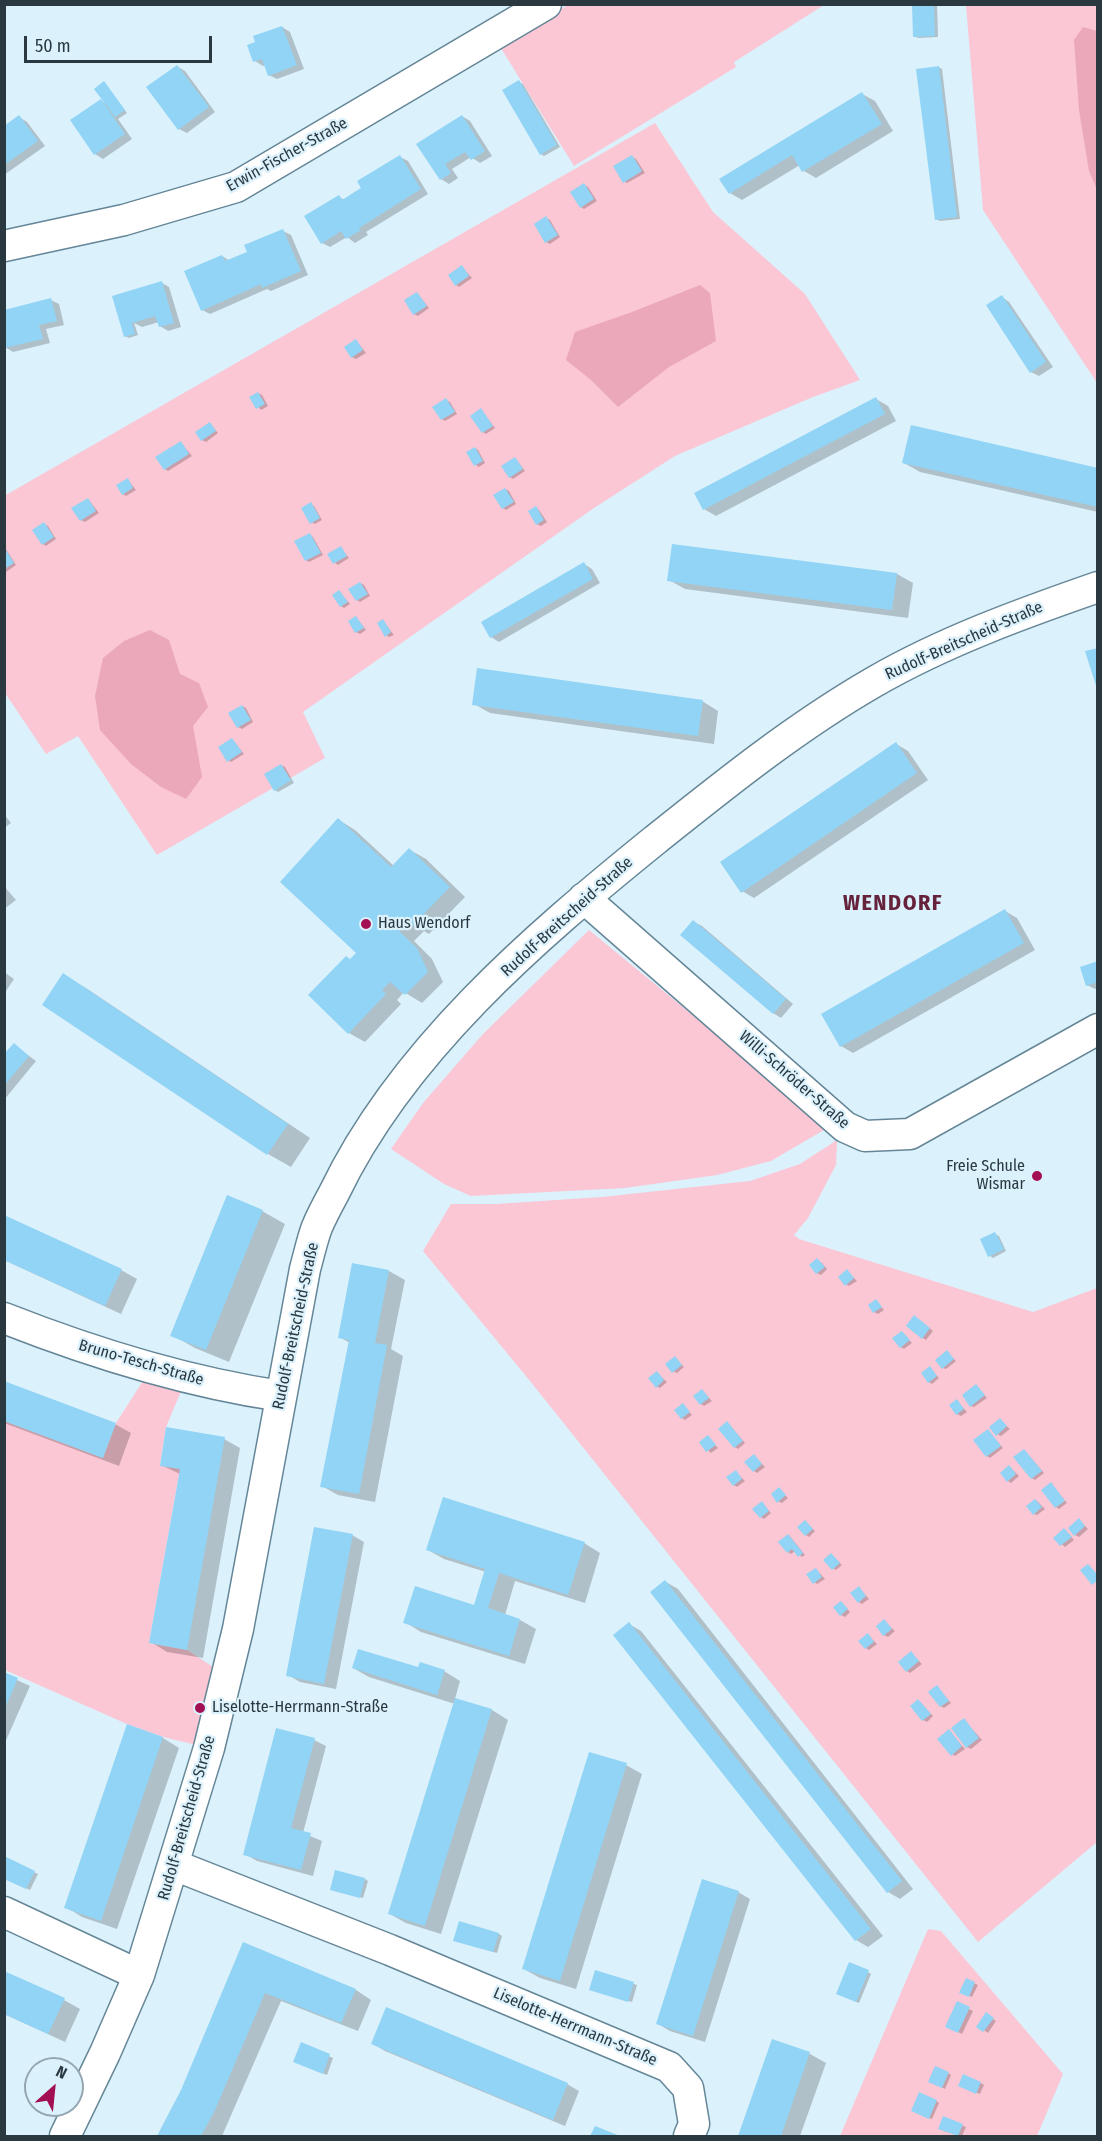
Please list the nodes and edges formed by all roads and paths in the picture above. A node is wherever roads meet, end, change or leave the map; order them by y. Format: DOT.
graph roads {
  1 [pos="546,4"];
  2 [pos="4,246"];
  3 [pos="1098,587"];
  4 [pos="584,898"];
  5 [pos="1098,1029"];
  6 [pos="4,1318"];
  7 [pos="281,1396"];
  8 [pos="174,1865"];
  9 [pos="4,1912"];
  10 [pos="139,1976"];
  11 [pos="65,2136"];
  12 [pos="688,2136"];
  1 -- 2 [label="street, Erwin-Fischer-Straße"];
  3 -- 4 [label="street, Rudolf-Breitscheid-Straße"];
  4 -- 5 [label="street, Willi-Schröder-Straße"];
  4 -- 7 [label="street, Rudolf-Breitscheid-Straße"];
  6 -- 7 [label="street, Bruno-Tesch-Straße"];
  7 -- 8 [label="street, Rudolf-Breitscheid-Straße"];
  8 -- 10 [label="street, Rudolf-Breitscheid-Straße"];
  8 -- 12 [label="street, Liselotte-Herrmann-Straße"];
  9 -- 10 [label="street"];
  10 -- 11 [label="street, Rudolf-Breitscheid-Straße"];
}
